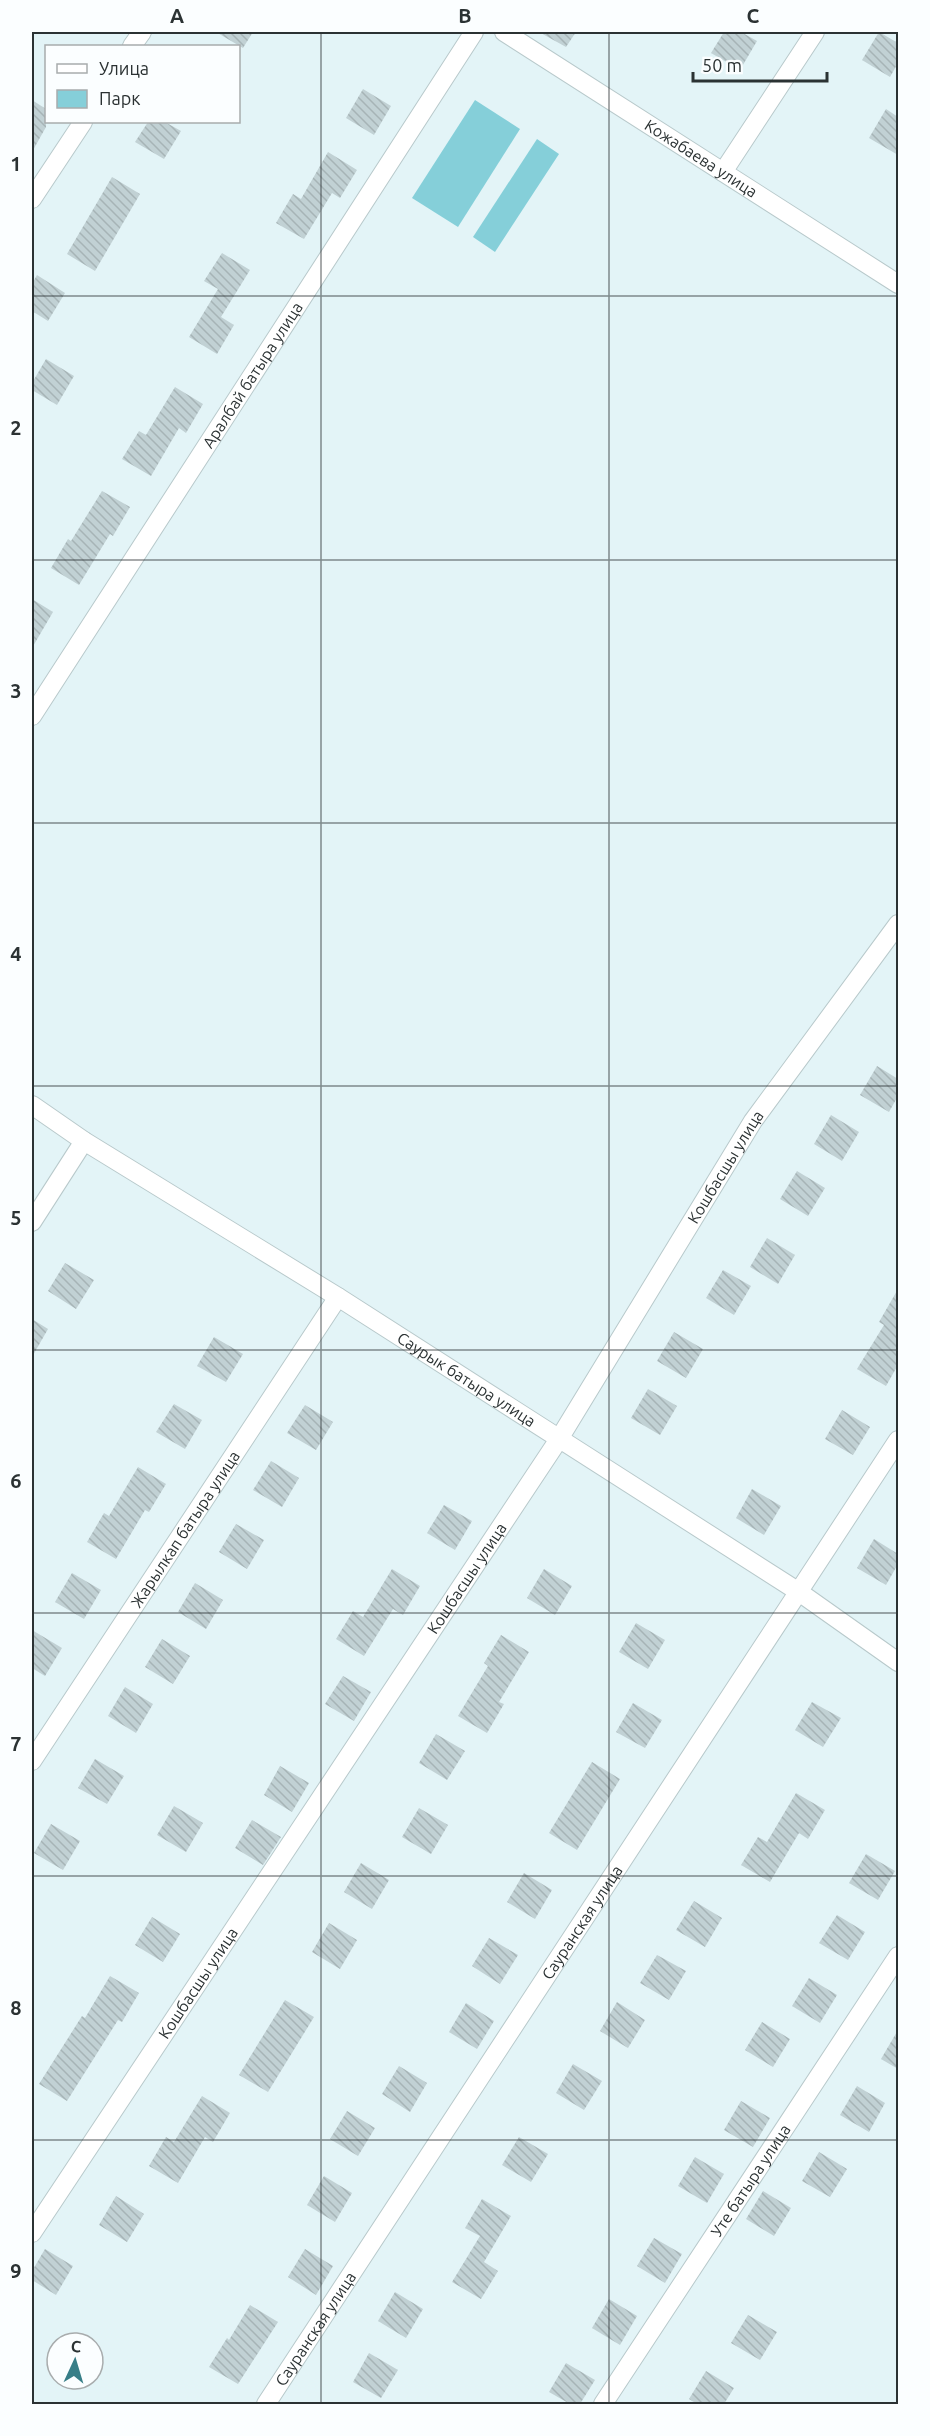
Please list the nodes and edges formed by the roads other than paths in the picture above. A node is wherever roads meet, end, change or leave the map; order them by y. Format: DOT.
graph roads {
  1 [pos="142,32"];
  2 [pos="474,32"];
  3 [pos="504,32"];
  4 [pos="815,32"];
  5 [pos="133,45"];
  6 [pos="81,123"];
  7 [pos="723,172"];
  8 [pos="32,199"];
  9 [pos="898,285"];
  10 [pos="32,716"];
  11 [pos="898,924"];
  12 [pos="32,1106"];
  13 [pos="84,1141"];
  14 [pos="32,1222"];
  15 [pos="338,1297"];
  16 [pos="559,1439"];
  17 [pos="898,1440"];
  18 [pos="799,1592"];
  19 [pos="898,1662"];
  20 [pos="32,1761"];
  21 [pos="898,1956"];
  22 [pos="32,2233"];
  23 [pos="266,2404"];
  24 [pos="603,2404"];
  1 -- 5 [label="street"];
  2 -- 10 [label="street, Аралбай батыра улица"];
  3 -- 7 [label="street, Кожабаева улица"];
  4 -- 7 [label="street"];
  6 -- 8 [label="street"];
  7 -- 9 [label="street, Кожабаева улица"];
  11 -- 16 [label="street, Кошбасшы улица"];
  12 -- 13 [label="street, Саурык батыра улица"];
  13 -- 14 [label="street"];
  13 -- 15 [label="street, Саурык батыра улица"];
  15 -- 16 [label="street, Саурык батыра улица"];
  15 -- 20 [label="street, Жарылкап батыра улица"];
  16 -- 18 [label="street, Саурык батыра улица"];
  16 -- 22 [label="street, Кошбасшы улица"];
  17 -- 18 [label="street, Сауранская улица"];
  18 -- 19 [label="street, Саурык батыра улица"];
  18 -- 23 [label="street, Сауранская улица"];
  21 -- 24 [label="street, Уте батыра улица"];
}
